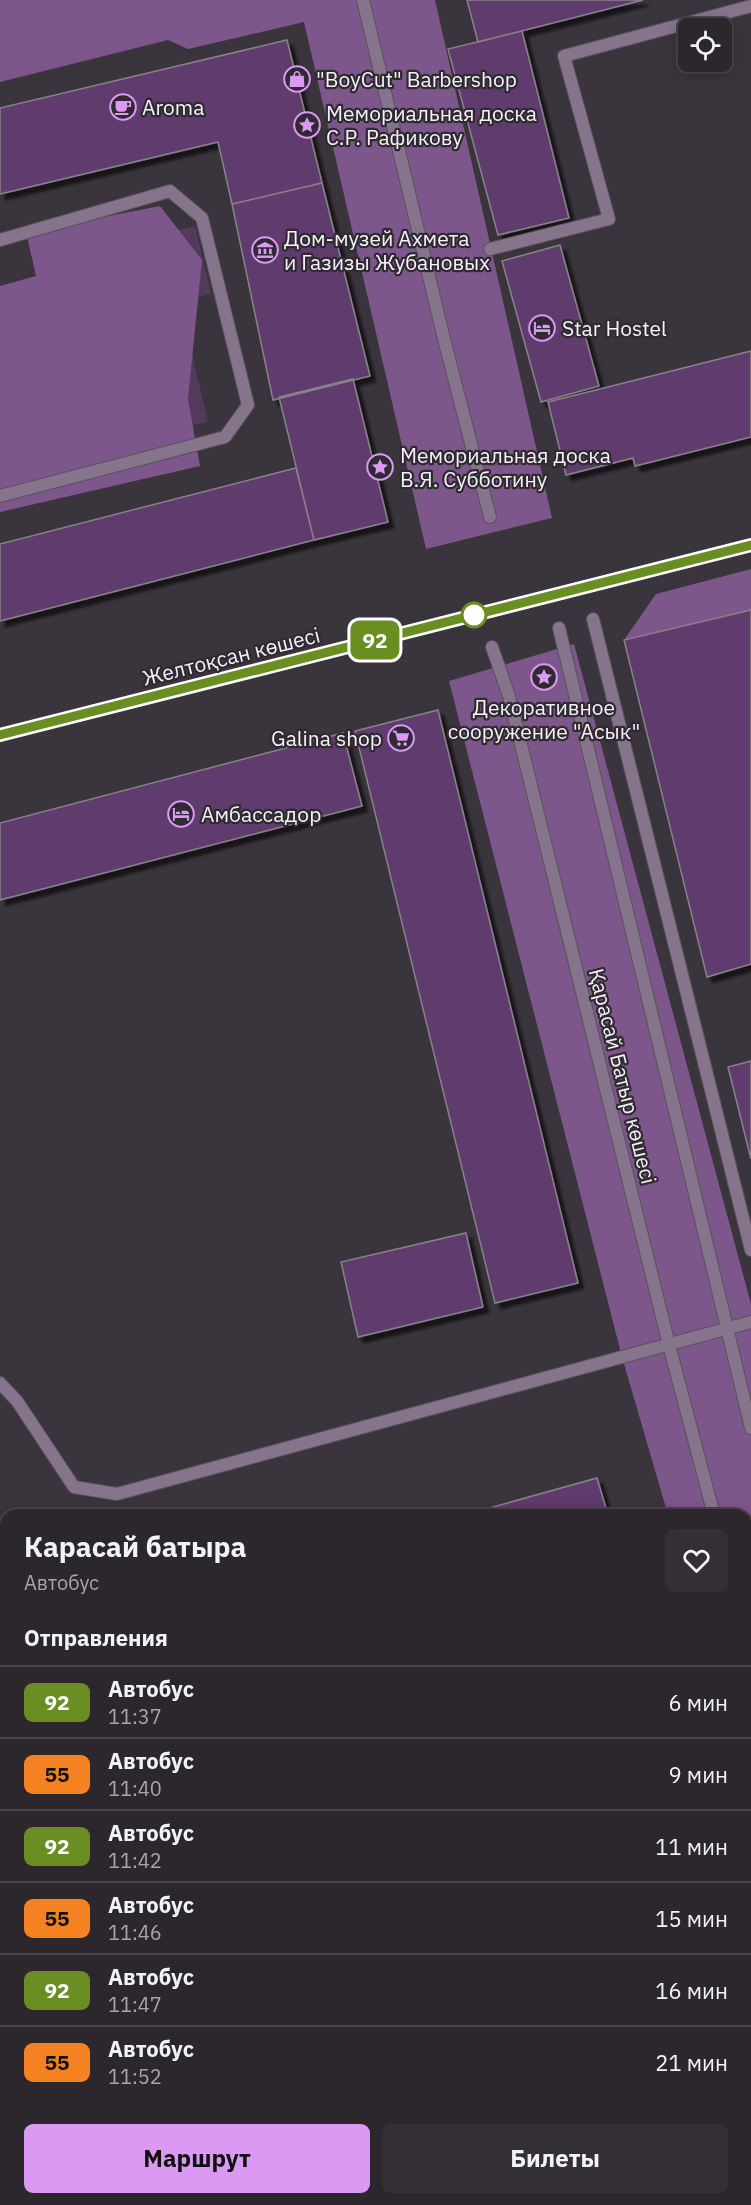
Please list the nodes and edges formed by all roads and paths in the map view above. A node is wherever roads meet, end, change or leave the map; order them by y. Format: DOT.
graph roads {
  1 [pos="363,0"];
  2 [pos="751,6"];
  3 [pos="0,240"];
  4 [pos="490,249"];
  5 [pos="0,496"];
  6 [pos="490,517"];
  7 [pos="751,545"];
  8 [pos="592,619"];
  9 [pos="559,628"];
  10 [pos="492,647"];
  11 [pos="0,735"];
  12 [pos="751,1250"];
  13 [pos="751,1322"];
  14 [pos="726,1328"];
  15 [pos="669,1345"];
  16 [pos="0,1383"];
  17 [pos="751,1428"];
  18 [pos="712,1509"];
  1 -- 6 [label="street"];
  2 -- 4 [label="street"];
  3 -- 5 [label="street"];
  7 -- 11 [label="main road, Желтоқсан көшесі"];
  8 -- 12 [label="street"];
  9 -- 14 [label="street, Қарасай Батыр көшесі"];
  10 -- 15 [label="street, Қарасай Батыр көшесі"];
  13 -- 14 [label="street"];
  14 -- 15 [label="street"];
  14 -- 17 [label="street, Қарасай Батыр көшесі"];
  15 -- 16 [label="street"];
  15 -- 18 [label="street, Қарасай Батыр көшесі"];
}
